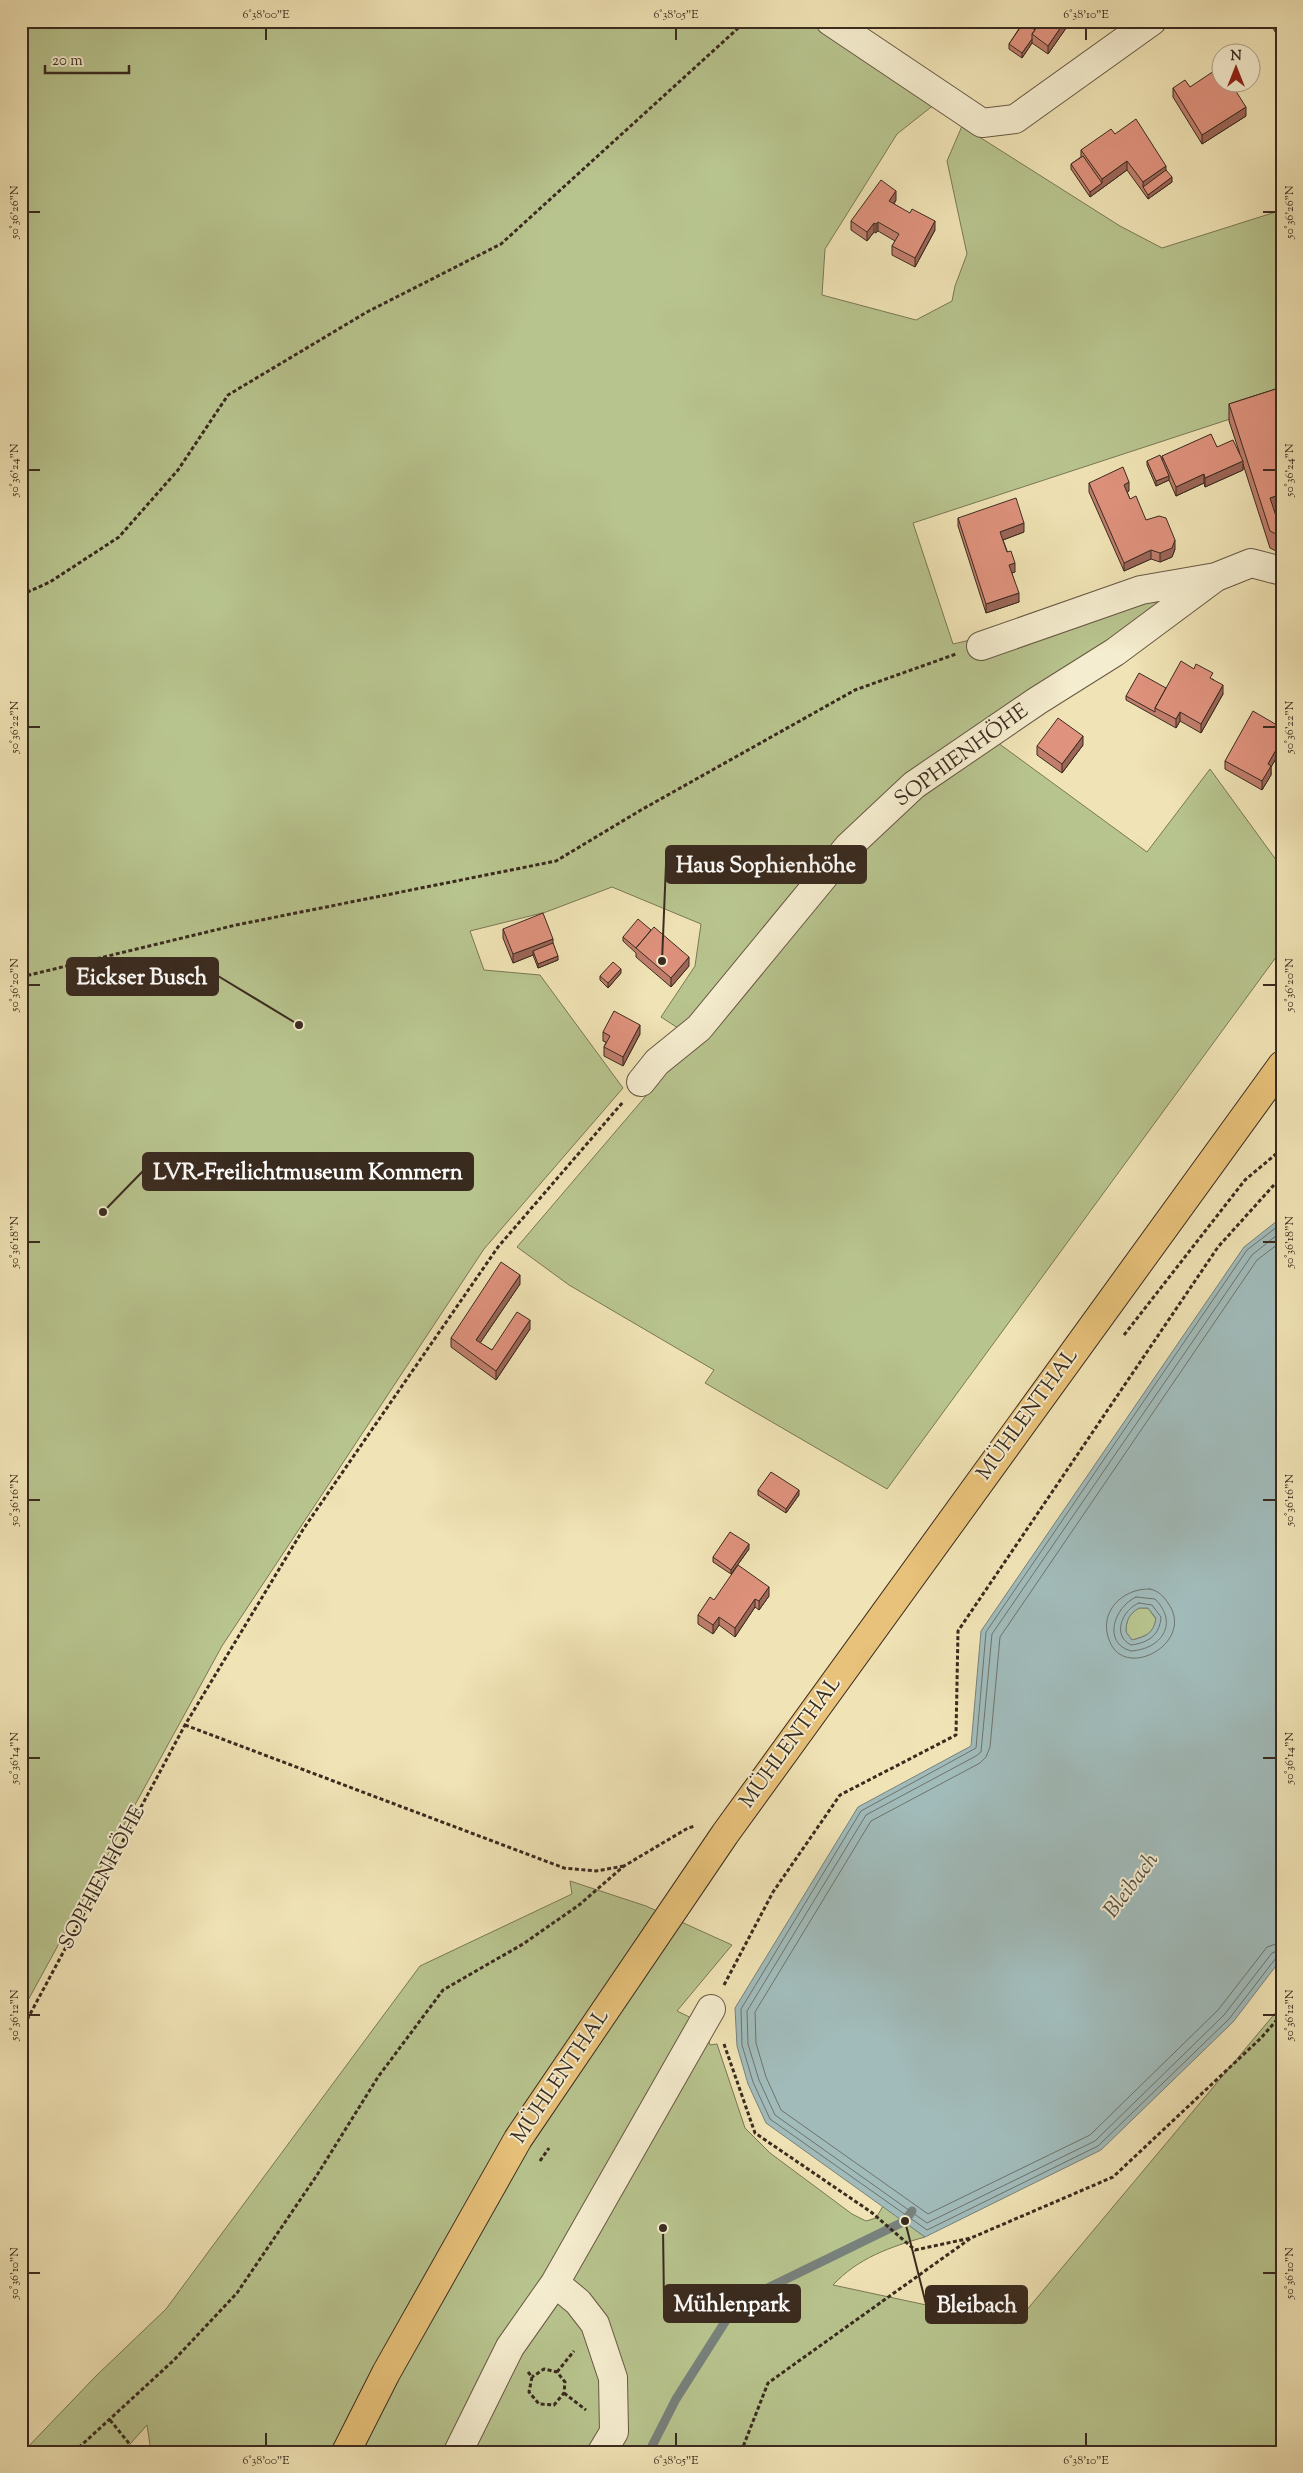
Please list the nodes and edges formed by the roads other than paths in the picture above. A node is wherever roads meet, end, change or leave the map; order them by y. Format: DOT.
graph roads {
  1 [pos="830,21"];
  2 [pos="1152,21"];
  3 [pos="1282,571"];
  4 [pos="1216,578"];
  5 [pos="981,646"];
  6 [pos="1282,1065"];
  7 [pos="641,1082"];
  8 [pos="711,2009"];
  9 [pos="555,2283"];
  10 [pos="346,2452"];
  11 [pos="458,2452"];
  12 [pos="602,2452"];
  1 -- 2 [label="street"];
  3 -- 4 [label="street"];
  4 -- 5 [label="street"];
  4 -- 7 [label="street, SOPHIENHÖHE"];
  6 -- 10 [label="main road, MÜHLENTHAL"];
  8 -- 9 [label="street"];
  9 -- 11 [label="street"];
  9 -- 12 [label="street"];
}
